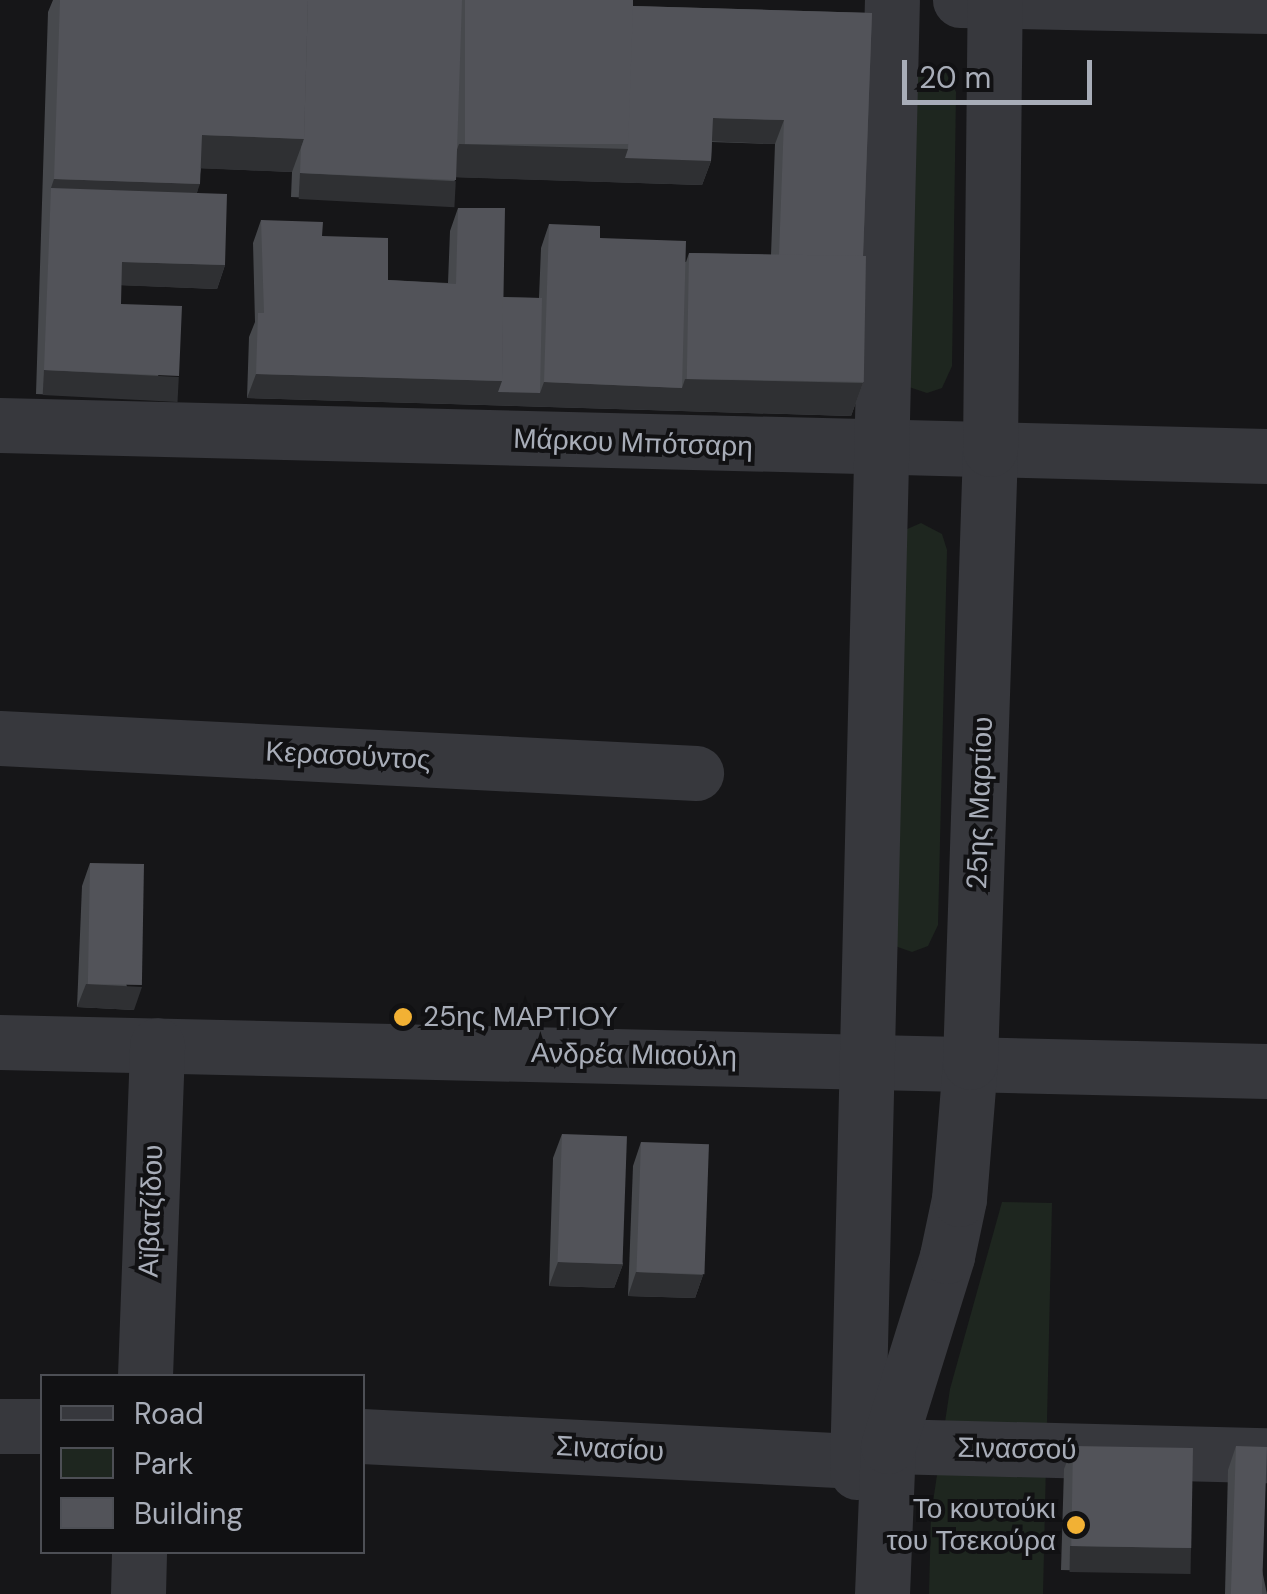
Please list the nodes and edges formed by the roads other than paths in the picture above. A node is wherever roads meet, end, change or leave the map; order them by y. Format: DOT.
graph roads {
  1 [pos="892,0"];
  2 [pos="983,1"];
  3 [pos="1267,6"];
  4 [pos="0,425"];
  5 [pos="881,448"];
  6 [pos="990,450"];
  7 [pos="1267,456"];
  8 [pos="0,738"];
  9 [pos="696,773"];
  10 [pos="0,1042"];
  11 [pos="157,1045"];
  12 [pos="867,1060"];
  13 [pos="970,1062"];
  14 [pos="1267,1071"];
  15 [pos="145,1374"];
  16 [pos="0,1426"];
  17 [pos="40,1426"];
  18 [pos="365,1436"];
  19 [pos="872,1453"];
  20 [pos="1267,1455"];
  21 [pos="139,1554"];
  22 [pos="138,1594"];
  23 [pos="854,1594"];
  24 [pos="882,1594"];
  1 -- 5 [label="street, 25ης Μαρτίου"];
  2 -- 3 [label="street"];
  2 -- 6 [label="street, 25ης Μαρτίου"];
  4 -- 5 [label="street, Μάρκου Μπότσαρη"];
  5 -- 6 [label="street, Μάρκου Μπότσαρη"];
  5 -- 12 [label="street, 25ης Μαρτίου"];
  6 -- 7 [label="street, Μάρκου Μπότσαρη"];
  6 -- 13 [label="street, 25ης Μαρτίου"];
  8 -- 9 [label="street, Κερασούντος"];
  10 -- 11 [label="street, Ανδρέα Μιαούλη"];
  11 -- 12 [label="street, Ανδρέα Μιαούλη"];
  11 -- 15 [label="street, Αϊβατζίδου"];
  12 -- 13 [label="street, Ανδρέα Μιαούλη"];
  12 -- 19 [label="street, 25ης Μαρτίου"];
  13 -- 14 [label="street, Ανδρέα Μιαούλη"];
  13 -- 19 [label="street, 25ης Μαρτίου"];
  16 -- 17 [label="street"];
  18 -- 19 [label="street, Σινασίου"];
  19 -- 20 [label="street, Σινασσού"];
  19 -- 23 [label="street, 25ης Μαρτίου"];
  19 -- 24 [label="street, 25ης Μαρτίου"];
  21 -- 22 [label="street"];
}
